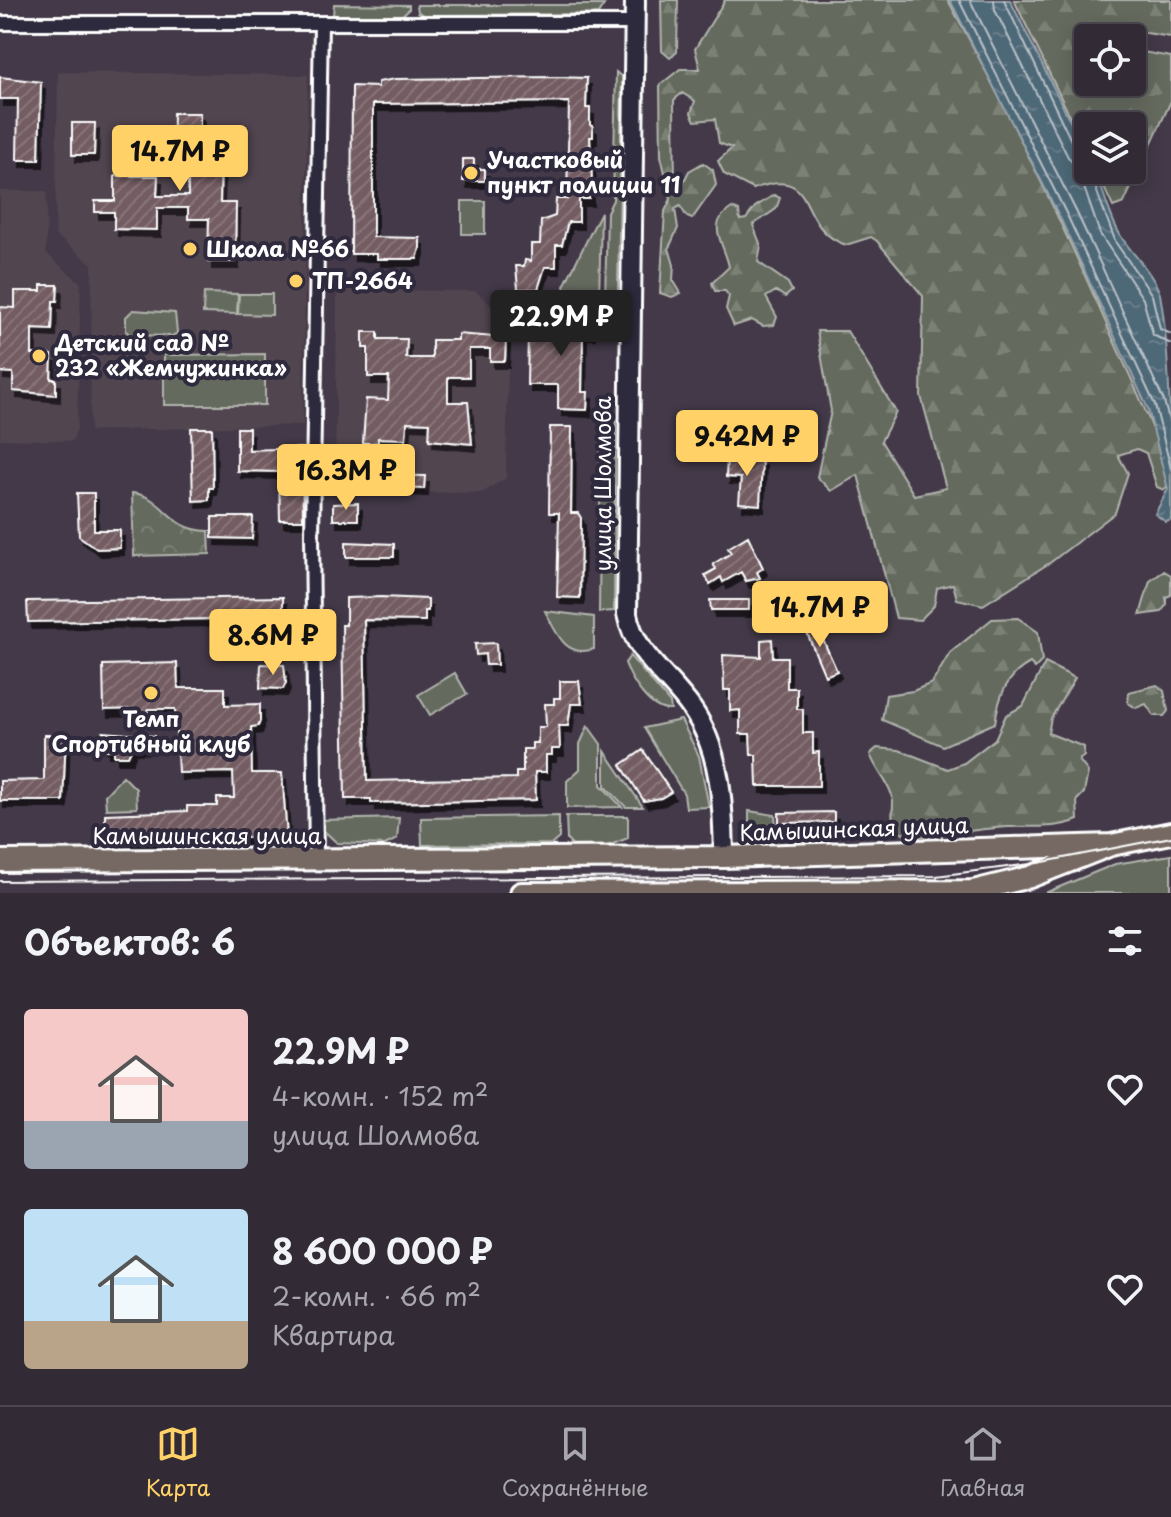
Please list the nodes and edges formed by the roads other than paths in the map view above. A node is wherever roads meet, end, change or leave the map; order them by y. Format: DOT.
graph roads {
  1 [pos="635,0"];
  2 [pos="0,23"];
  3 [pos="321,23"];
  4 [pos="634,23"];
  5 [pos="1171,833"];
  6 [pos="1111,845"];
  7 [pos="724,857"];
  8 [pos="316,859"];
  9 [pos="0,861"];
  10 [pos="521,893"];
  11 [pos="725,893"];
  1 -- 4 [label="street, улица Шолмова"];
  2 -- 3 [label="street"];
  3 -- 4 [label="street"];
  3 -- 8 [label="street"];
  4 -- 7 [label="street, улица Шолмова"];
  5 -- 6 [label="main road"];
  6 -- 7 [label="main road, Камышинская улица"];
  6 -- 11 [label="main road"];
  7 -- 8 [label="main road, Камышинская улица"];
  7 -- 11 [label="main road, улица Шолмова"];
  8 -- 9 [label="main road, Камышинская улица"];
  10 -- 11 [label="main road"];
}
